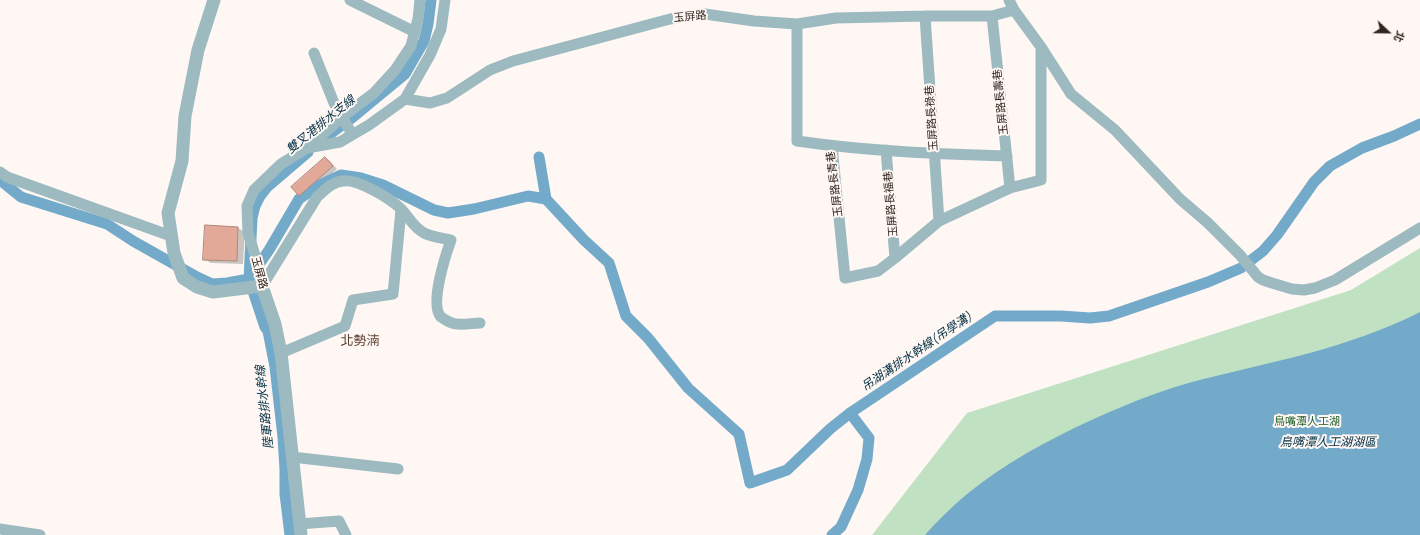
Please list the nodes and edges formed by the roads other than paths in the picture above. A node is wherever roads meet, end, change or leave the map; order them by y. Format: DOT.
graph roads {
  1 [pos="214,0"];
  2 [pos="350,0"];
  3 [pos="420,0"];
  4 [pos="445,0"];
  5 [pos="1009,0"];
  6 [pos="1014,10"];
  7 [pos="924,16"];
  8 [pos="992,16"];
  9 [pos="797,24"];
  10 [pos="414,32"];
  11 [pos="1041,47"];
  12 [pos="314,53"];
  13 [pos="405,99"];
  14 [pos="342,117"];
  15 [pos="352,134"];
  16 [pos="832,146"];
  17 [pos="308,148"];
  18 [pos="886,150"];
  19 [pos="934,154"];
  20 [pos="1007,156"];
  21 [pos="0,172"];
  22 [pos="1010,188"];
  23 [pos="402,210"];
  24 [pos="939,221"];
  25 [pos="1420,228"];
  26 [pos="171,236"];
  27 [pos="896,258"];
  28 [pos="261,280"];
  29 [pos="480,323"];
  30 [pos="281,353"];
  31 [pos="292,457"];
  32 [pos="398,469"];
  33 [pos="0,529"];
  34 [pos="300,530"];
  35 [pos="40,535"];
  36 [pos="346,535"];
  1 -- 26 [label="street"];
  2 -- 10 [label="street"];
  3 -- 10 [label="street"];
  4 -- 13 [label="street, 玉屏路"];
  5 -- 6 [label="street"];
  6 -- 8 [label="street, 玉屏路"];
  6 -- 11 [label="street"];
  7 -- 8 [label="street, 玉屏路"];
  7 -- 9 [label="street, 玉屏路"];
  7 -- 19 [label="street, 玉屏路長祿巷"];
  8 -- 20 [label="street, 玉屏路長壽巷"];
  9 -- 13 [label="street, 玉屏路"];
  9 -- 16 [label="street, 玉屏路長青巷"];
  10 -- 14 [label="street"];
  11 -- 22 [label="street"];
  11 -- 25 [label="street"];
  12 -- 14 [label="street"];
  13 -- 15 [label="street, 玉屏路"];
  14 -- 15 [label="street"];
  14 -- 17 [label="street"];
  15 -- 17 [label="street, 玉屏路"];
  16 -- 18 [label="street"];
  16 -- 27 [label="street, 玉屏路長青巷"];
  17 -- 28 [label="street, 玉屏路"];
  18 -- 19 [label="street"];
  18 -- 27 [label="street, 玉屏路長福巷"];
  19 -- 20 [label="street"];
  19 -- 24 [label="street, 玉屏路長祿巷"];
  20 -- 22 [label="street, 玉屏路長壽巷"];
  21 -- 26 [label="street"];
  22 -- 24 [label="street"];
  23 -- 28 [label="street"];
  23 -- 29 [label="street"];
  23 -- 30 [label="street"];
  24 -- 27 [label="street"];
  26 -- 28 [label="street, 玉屏路"];
  28 -- 30 [label="street, 玉屏路"];
  30 -- 31 [label="street, 玉屏路"];
  31 -- 32 [label="street"];
  31 -- 34 [label="street, 玉屏路"];
  33 -- 35 [label="street"];
  34 -- 36 [label="street"];
}
